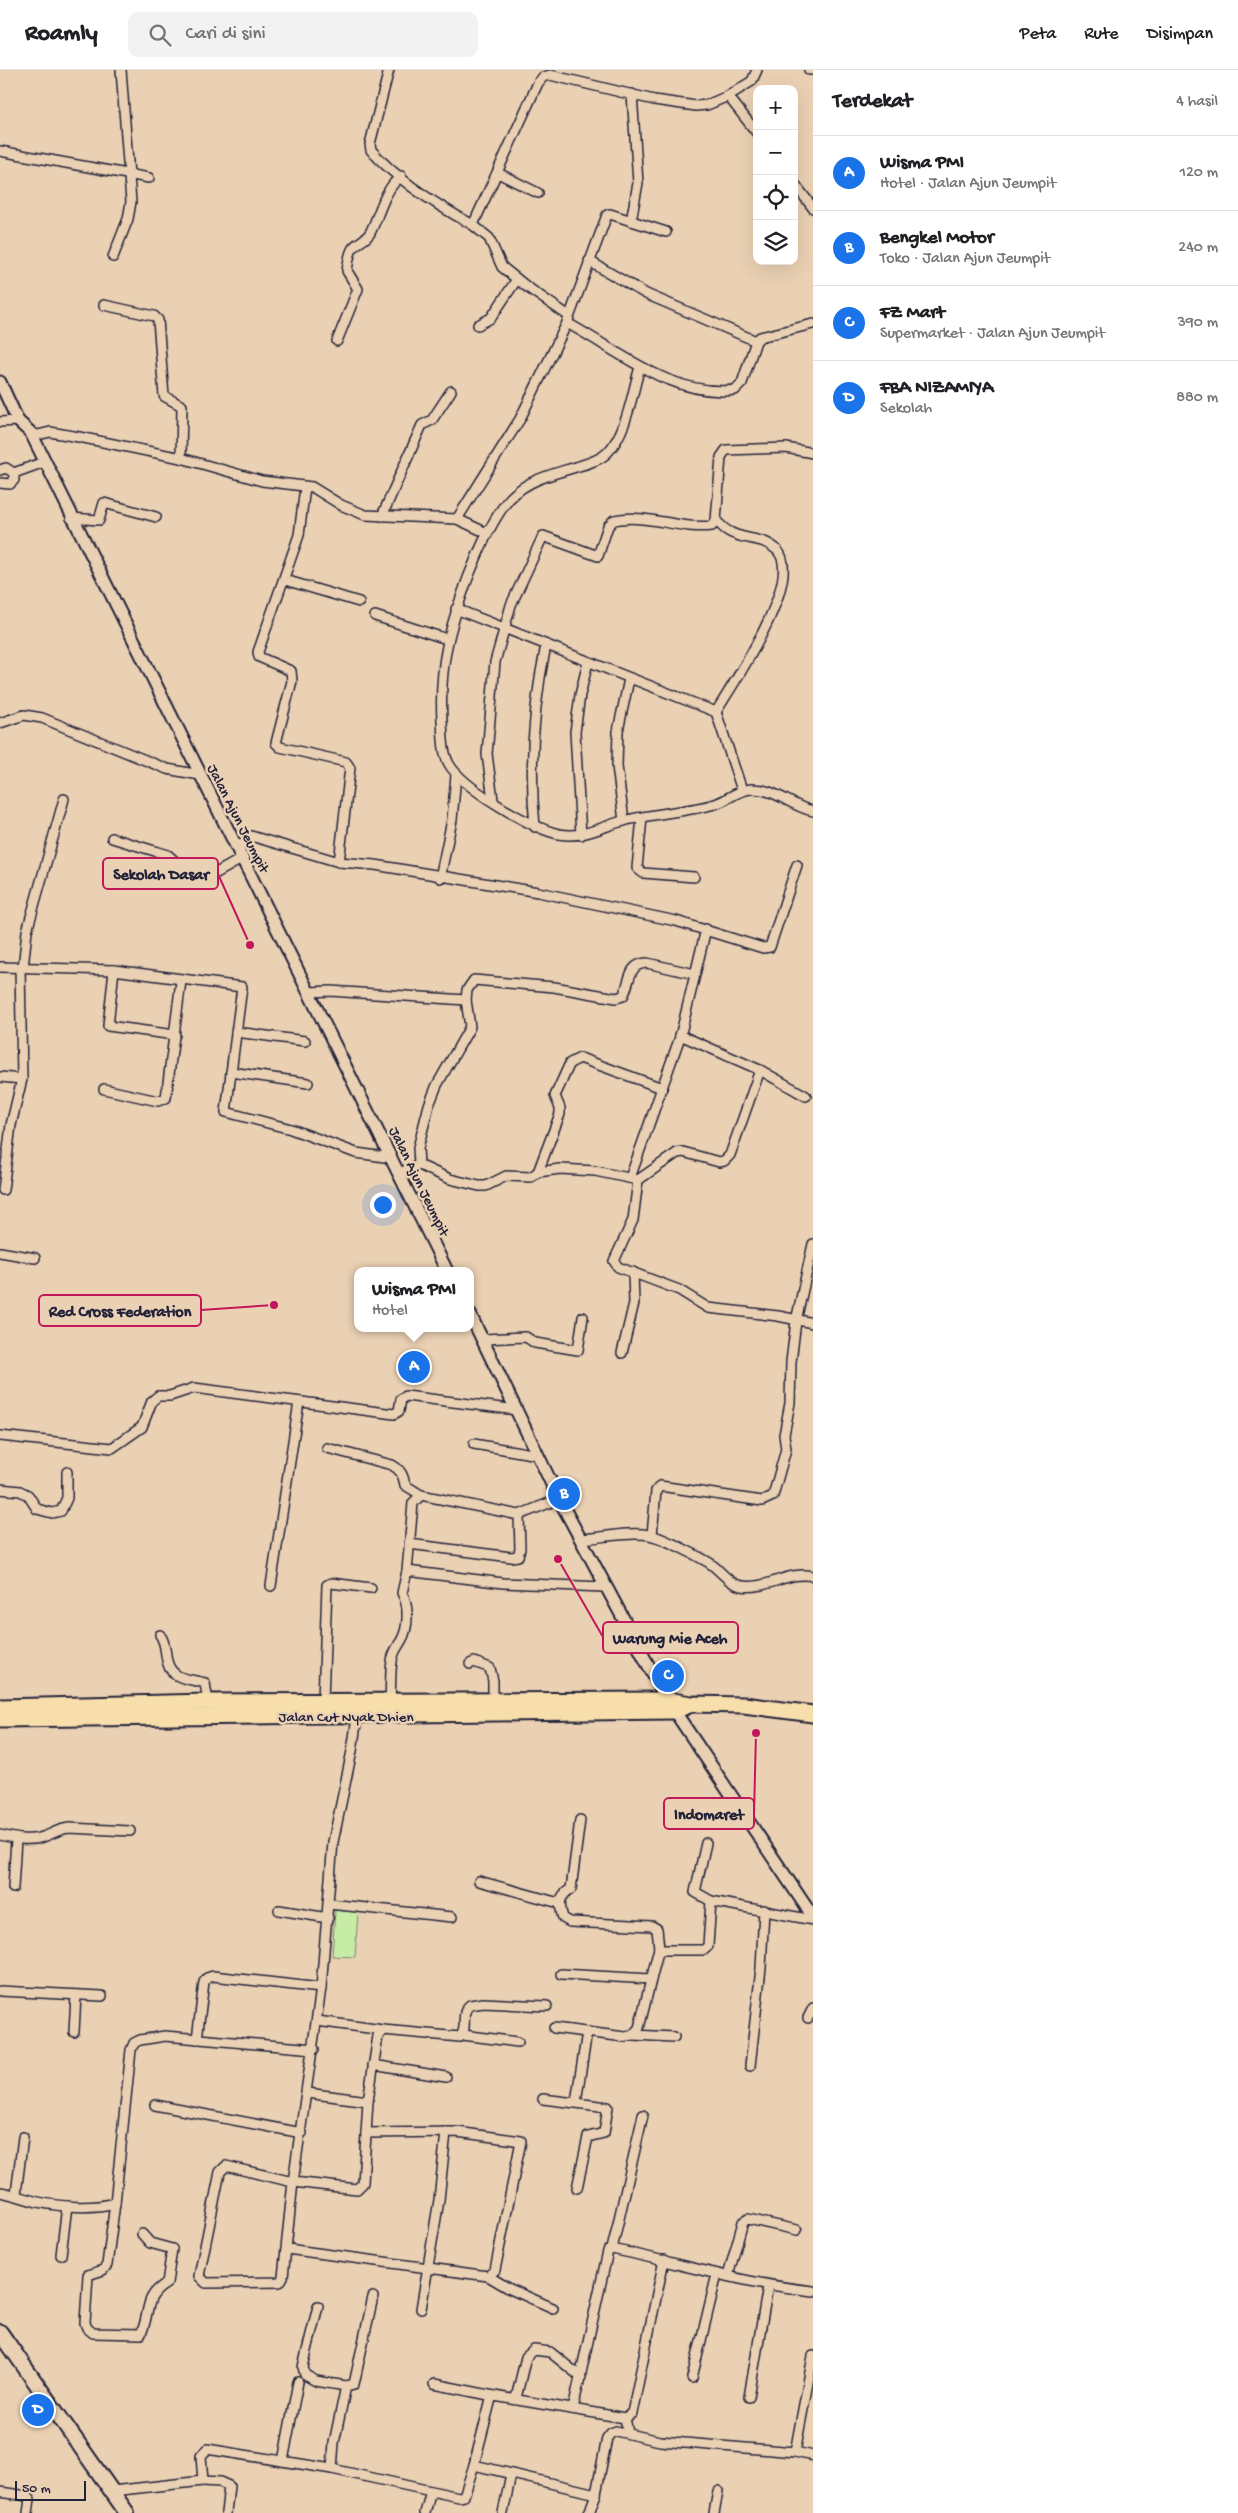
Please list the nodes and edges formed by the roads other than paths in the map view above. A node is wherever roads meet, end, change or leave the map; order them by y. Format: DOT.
graph roads {
  1 [pos="121,70"];
  2 [pos="389,70"];
  3 [pos="757,70"];
  4 [pos="632,94"];
  5 [pos="728,96"];
  6 [pos="755,130"];
  7 [pos="0,151"];
  8 [pos="127,173"];
  9 [pos="498,173"];
  10 [pos="401,176"];
  11 [pos="149,178"];
  12 [pos="798,188"];
  13 [pos="538,193"];
  14 [pos="813,208"];
  15 [pos="631,221"];
  16 [pos="473,225"];
  17 [pos="666,232"];
  18 [pos="113,257"];
  19 [pos="589,261"];
  20 [pos="517,279"];
  21 [pos="104,305"];
  22 [pos="568,319"];
  23 [pos="813,324"];
  24 [pos="478,325"];
  25 [pos="337,341"];
  26 [pos="756,341"];
  27 [pos="640,367"];
  28 [pos="0,382"];
  29 [pos="451,391"];
  30 [pos="18,420"];
  31 [pos="0,422"];
  32 [pos="34,434"];
  33 [pos="813,453"];
  34 [pos="181,458"];
  35 [pos="44,462"];
  36 [pos="0,470"];
  37 [pos="14,473"];
  38 [pos="0,483"];
  39 [pos="305,486"];
  40 [pos="382,516"];
  41 [pos="156,517"];
  42 [pos="71,518"];
  43 [pos="457,519"];
  44 [pos="716,521"];
  45 [pos="487,533"];
  46 [pos="284,580"];
  47 [pos="359,602"];
  48 [pos="456,609"];
  49 [pos="375,616"];
  50 [pos="503,628"];
  51 [pos="447,639"];
  52 [pos="546,645"];
  53 [pos="588,662"];
  54 [pos="629,678"];
  55 [pos="716,712"];
  56 [pos="0,723"];
  57 [pos="200,775"];
  58 [pos="456,776"];
  59 [pos="742,790"];
  60 [pos="64,799"];
  61 [pos="493,800"];
  62 [pos="813,811"];
  63 [pos="642,818"];
  64 [pos="624,821"];
  65 [pos="534,827"];
  66 [pos="580,836"];
  67 [pos="112,838"];
  68 [pos="237,846"];
  69 [pos="243,858"];
  70 [pos="339,862"];
  71 [pos="797,865"];
  72 [pos="694,877"];
  73 [pos="440,878"];
  74 [pos="706,928"];
  75 [pos="0,966"];
  76 [pos="21,967"];
  77 [pos="114,970"];
  78 [pos="695,974"];
  79 [pos="181,981"];
  80 [pos="310,992"];
  81 [pos="466,1000"];
  82 [pos="236,1032"];
  83 [pos="175,1035"];
  84 [pos="680,1036"];
  85 [pos="305,1041"];
  86 [pos="760,1070"];
  87 [pos="231,1072"];
  88 [pos="0,1077"];
  89 [pos="22,1079"];
  90 [pos="308,1083"];
  91 [pos="104,1088"];
  92 [pos="662,1088"];
  93 [pos="806,1096"];
  94 [pos="392,1158"];
  95 [pos="419,1165"];
  96 [pos="538,1172"];
  97 [pos="400,1173"];
  98 [pos="634,1179"];
  99 [pos="3,1190"];
  100 [pos="813,1244"];
  101 [pos="0,1252"];
  102 [pos="35,1258"];
  103 [pos="446,1267"];
  104 [pos="633,1272"];
  105 [pos="584,1317"];
  106 [pos="796,1321"];
  107 [pos="474,1322"];
  108 [pos="813,1323"];
  109 [pos="483,1340"];
  110 [pos="622,1353"];
  111 [pos="299,1402"];
  112 [pos="518,1410"];
  113 [pos="0,1436"];
  114 [pos="474,1444"];
  115 [pos="327,1448"];
  116 [pos="538,1455"];
  117 [pos="68,1472"];
  118 [pos="0,1489"];
  119 [pos="421,1495"];
  120 [pos="560,1498"];
  121 [pos="519,1515"];
  122 [pos="652,1535"];
  123 [pos="580,1539"];
  124 [pos="409,1544"];
  125 [pos="407,1571"];
  126 [pos="813,1576"];
  127 [pos="271,1586"];
  128 [pos="604,1586"];
  129 [pos="371,1588"];
  130 [pos="160,1635"];
  131 [pos="470,1664"];
  132 [pos="390,1700"];
  133 [pos="322,1701"];
  134 [pos="493,1701"];
  135 [pos="208,1702"];
  136 [pos="670,1706"];
  137 [pos="0,1707"];
  138 [pos="358,1708"];
  139 [pos="813,1714"];
  140 [pos="0,1719"];
  141 [pos="580,1820"];
  142 [pos="130,1831"];
  143 [pos="0,1835"];
  144 [pos="16,1839"];
  145 [pos="706,1843"];
  146 [pos="480,1881"];
  147 [pos="13,1888"];
  148 [pos="711,1901"];
  149 [pos="559,1903"];
  150 [pos="329,1904"];
  151 [pos="279,1910"];
  152 [pos="764,1910"];
  153 [pos="452,1917"];
  154 [pos="328,1918"];
  155 [pos="813,1918"];
  156 [pos="658,1948"];
  157 [pos="562,1974"];
  158 [pos="651,1979"];
  159 [pos="321,1988"];
  160 [pos="0,1991"];
  161 [pos="76,1996"];
  162 [pos="102,1996"];
  163 [pos="548,2006"];
  164 [pos="813,2008"];
  165 [pos="808,2018"];
  166 [pos="317,2020"];
  167 [pos="554,2028"];
  168 [pos="383,2030"];
  169 [pos="74,2032"];
  170 [pos="587,2032"];
  171 [pos="463,2035"];
  172 [pos="633,2035"];
  173 [pos="674,2037"];
  174 [pos="197,2039"];
  175 [pos="518,2042"];
  176 [pos="314,2049"];
  177 [pos="373,2065"];
  178 [pos="750,2066"];
  179 [pos="446,2076"];
  180 [pos="307,2092"];
  181 [pos="543,2099"];
  182 [pos="368,2102"];
  183 [pos="576,2102"];
  184 [pos="155,2105"];
  185 [pos="643,2115"];
  186 [pos="446,2132"];
  187 [pos="302,2133"];
  188 [pos="366,2133"];
  189 [pos="23,2137"];
  190 [pos="294,2182"];
  191 [pos="577,2188"];
  192 [pos="0,2192"];
  193 [pos="16,2194"];
  194 [pos="115,2203"];
  195 [pos="66,2206"];
  196 [pos="797,2230"];
  197 [pos="142,2234"];
  198 [pos="612,2249"];
  199 [pos="287,2250"];
  200 [pos="61,2255"];
  201 [pos="664,2260"];
  202 [pos="427,2268"];
  203 [pos="718,2274"];
  204 [pos="488,2276"];
  205 [pos="728,2276"];
  206 [pos="768,2286"];
  207 [pos="813,2292"];
  208 [pos="373,2297"];
  209 [pos="318,2306"];
  210 [pos="553,2308"];
  211 [pos="421,2309"];
  212 [pos="0,2332"];
  213 [pos="813,2356"];
  214 [pos="581,2377"];
  215 [pos="692,2378"];
  216 [pos="298,2382"];
  217 [pos="434,2384"];
  218 [pos="346,2386"];
  219 [pos="494,2396"];
  220 [pos="749,2397"];
  221 [pos="516,2398"];
  222 [pos="573,2409"];
  223 [pos="625,2418"];
  224 [pos="628,2433"];
  225 [pos="795,2452"];
  226 [pos="813,2456"];
  227 [pos="283,2461"];
  228 [pos="474,2465"];
  229 [pos="332,2469"];
  230 [pos="511,2474"];
  231 [pos="204,2481"];
  232 [pos="112,2491"];
  233 [pos="431,2491"];
  234 [pos="718,2491"];
  235 [pos="0,2492"];
  236 [pos="596,2494"];
  237 [pos="28,2513"];
  238 [pos="127,2513"];
  239 [pos="226,2513"];
  240 [pos="425,2513"];
  241 [pos="503,2513"];
  242 [pos="589,2513"];
  243 [pos="714,2513"];
  1 -- 8 [label="street"];
  2 -- 10 [label="street"];
  3 -- 5 [label="street"];
  4 -- 5 [label="street"];
  4 -- 9 [label="street"];
  4 -- 15 [label="street"];
  5 -- 6 [label="street"];
  7 -- 8 [label="street"];
  8 -- 11 [label="street"];
  8 -- 18 [label="street"];
  9 -- 13 [label="street"];
  9 -- 16 [label="street"];
  10 -- 16 [label="street"];
  10 -- 25 [label="street"];
  12 -- 14 [label="street"];
  15 -- 17 [label="street"];
  15 -- 19 [label="street"];
  16 -- 20 [label="street"];
  19 -- 22 [label="street"];
  19 -- 26 [label="street"];
  20 -- 22 [label="street"];
  20 -- 24 [label="street"];
  21 -- 34 [label="street"];
  22 -- 27 [label="street"];
  22 -- 43 [label="street"];
  23 -- 26 [label="street"];
  26 -- 27 [label="street"];
  27 -- 45 [label="street"];
  28 -- 30 [label="street, Jalan Ajun Jeumpit"];
  29 -- 40 [label="street"];
  30 -- 31 [label="street"];
  30 -- 32 [label="street, Jalan Ajun Jeumpit"];
  32 -- 34 [label="street"];
  32 -- 35 [label="street, Jalan Ajun Jeumpit"];
  33 -- 44 [label="street"];
  34 -- 39 [label="street"];
  35 -- 37 [label="street"];
  35 -- 42 [label="street, Jalan Ajun Jeumpit"];
  36 -- 37 [label="street"];
  37 -- 38 [label="street"];
  39 -- 40 [label="street"];
  39 -- 46 [label="street"];
  40 -- 43 [label="street"];
  41 -- 42 [label="street"];
  42 -- 57 [label="street, Jalan Ajun Jeumpit"];
  43 -- 45 [label="street"];
  44 -- 50 [label="street"];
  44 -- 55 [label="street"];
  45 -- 48 [label="street"];
  46 -- 47 [label="street"];
  46 -- 70 [label="street"];
  48 -- 50 [label="street"];
  48 -- 51 [label="street"];
  49 -- 51 [label="street"];
  50 -- 52 [label="street"];
  50 -- 61 [label="street"];
  51 -- 58 [label="street"];
  52 -- 53 [label="street"];
  52 -- 65 [label="street"];
  53 -- 54 [label="street"];
  53 -- 66 [label="street"];
  54 -- 55 [label="street"];
  54 -- 64 [label="street"];
  55 -- 59 [label="street"];
  56 -- 57 [label="street"];
  57 -- 68 [label="street, Jalan Ajun Jeumpit"];
  58 -- 61 [label="street"];
  58 -- 73 [label="street"];
  59 -- 62 [label="street"];
  59 -- 63 [label="street"];
  60 -- 76 [label="street"];
  61 -- 65 [label="street"];
  63 -- 64 [label="street"];
  63 -- 72 [label="street"];
  64 -- 66 [label="street"];
  65 -- 66 [label="street"];
  67 -- 69 [label="street"];
  68 -- 69 [label="street, Jalan Ajun Jeumpit"];
  68 -- 70 [label="street"];
  69 -- 80 [label="street, Jalan Ajun Jeumpit"];
  70 -- 73 [label="street"];
  71 -- 74 [label="street"];
  73 -- 74 [label="street"];
  74 -- 78 [label="street"];
  75 -- 76 [label="street"];
  76 -- 77 [label="street"];
  76 -- 89 [label="street"];
  77 -- 79 [label="street"];
  77 -- 83 [label="street"];
  78 -- 81 [label="street"];
  78 -- 84 [label="street"];
  79 -- 82 [label="street"];
  79 -- 83 [label="street"];
  80 -- 81 [label="street"];
  80 -- 94 [label="street, Jalan Ajun Jeumpit"];
  81 -- 95 [label="street"];
  82 -- 85 [label="street"];
  82 -- 87 [label="street"];
  83 -- 91 [label="street"];
  84 -- 86 [label="street"];
  84 -- 92 [label="street"];
  86 -- 93 [label="street"];
  86 -- 98 [label="street"];
  87 -- 90 [label="street"];
  87 -- 94 [label="street"];
  88 -- 89 [label="street"];
  89 -- 99 [label="street"];
  92 -- 96 [label="street"];
  92 -- 98 [label="street"];
  94 -- 97 [label="street, Jalan Ajun Jeumpit"];
  95 -- 96 [label="street"];
  95 -- 97 [label="street"];
  96 -- 98 [label="street"];
  97 -- 103 [label="street, Jalan Ajun Jeumpit"];
  98 -- 104 [label="street"];
  100 -- 106 [label="street"];
  101 -- 102 [label="street"];
  104 -- 106 [label="street"];
  104 -- 110 [label="street"];
  105 -- 109 [label="street"];
  106 -- 108 [label="street"];
  106 -- 122 [label="street"];
  107 -- 109 [label="street"];
  109 -- 112 [label="street"];
  111 -- 112 [label="street"];
  111 -- 113 [label="street"];
  111 -- 127 [label="street"];
  112 -- 116 [label="street"];
  114 -- 116 [label="street"];
  115 -- 119 [label="street"];
  116 -- 120 [label="street"];
  117 -- 118 [label="street"];
  119 -- 121 [label="street"];
  119 -- 124 [label="street"];
  120 -- 121 [label="street"];
  120 -- 123 [label="street"];
  121 -- 124 [label="street"];
  122 -- 123 [label="street"];
  122 -- 126 [label="street"];
  123 -- 128 [label="street"];
  124 -- 125 [label="street"];
  125 -- 128 [label="street"];
  125 -- 132 [label="street"];
  128 -- 136 [label="street"];
  129 -- 133 [label="street"];
  130 -- 135 [label="street"];
  131 -- 134 [label="street"];
  132 -- 134 [label="highway, Jalan Cut Nyak Dhien"];
  132 -- 138 [label="highway, Jalan Cut Nyak Dhien"];
  133 -- 135 [label="highway, Jalan Cut Nyak Dhien"];
  133 -- 138 [label="highway, Jalan Cut Nyak Dhien"];
  134 -- 136 [label="highway, Jalan Cut Nyak Dhien"];
  135 -- 137 [label="highway, Jalan Cut Nyak Dhien"];
  136 -- 138 [label="highway, Jalan Cut Nyak Dhien"];
  136 -- 139 [label="highway, Jalan Cut Nyak Dhien"];
  136 -- 155 [label="street"];
  138 -- 140 [label="highway, Jalan Cut Nyak Dhien"];
  138 -- 150 [label="street"];
  141 -- 149 [label="street"];
  142 -- 144 [label="street"];
  143 -- 144 [label="street"];
  144 -- 147 [label="street"];
  145 -- 148 [label="street"];
  146 -- 149 [label="street"];
  148 -- 152 [label="street"];
  148 -- 156 [label="street"];
  149 -- 156 [label="street"];
  150 -- 153 [label="street"];
  150 -- 154 [label="street"];
  151 -- 154 [label="street"];
  152 -- 155 [label="street"];
  152 -- 178 [label="street"];
  154 -- 159 [label="street"];
  156 -- 158 [label="street"];
  157 -- 158 [label="street"];
  158 -- 172 [label="street"];
  159 -- 166 [label="street"];
  159 -- 174 [label="street"];
  160 -- 161 [label="street"];
  161 -- 162 [label="street"];
  161 -- 169 [label="street"];
  163 -- 171 [label="street"];
  164 -- 165 [label="street"];
  166 -- 168 [label="street"];
  166 -- 176 [label="street"];
  167 -- 170 [label="street"];
  168 -- 171 [label="street"];
  168 -- 177 [label="street"];
  170 -- 172 [label="street"];
  170 -- 183 [label="street"];
  171 -- 175 [label="street"];
  172 -- 173 [label="street"];
  174 -- 176 [label="street"];
  174 -- 194 [label="street"];
  176 -- 180 [label="street"];
  177 -- 179 [label="street"];
  177 -- 182 [label="street"];
  180 -- 182 [label="street"];
  180 -- 187 [label="street"];
  181 -- 183 [label="street"];
  182 -- 188 [label="street"];
  183 -- 191 [label="street"];
  184 -- 187 [label="street"];
  185 -- 198 [label="street"];
  186 -- 188 [label="street"];
  186 -- 202 [label="street"];
  186 -- 204 [label="street"];
  187 -- 190 [label="street"];
  188 -- 190 [label="street"];
  189 -- 193 [label="street"];
  190 -- 199 [label="street"];
  190 -- 199 [label="street"];
  192 -- 193 [label="street"];
  193 -- 195 [label="street"];
  194 -- 195 [label="street"];
  194 -- 197 [label="street"];
  195 -- 200 [label="street"];
  196 -- 205 [label="street"];
  198 -- 201 [label="street"];
  198 -- 214 [label="street"];
  199 -- 202 [label="street"];
  201 -- 203 [label="street"];
  201 -- 223 [label="street"];
  202 -- 204 [label="street"];
  202 -- 211 [label="street"];
  203 -- 205 [label="street"];
  203 -- 215 [label="street"];
  204 -- 210 [label="street"];
  205 -- 206 [label="street"];
  206 -- 207 [label="street"];
  206 -- 220 [label="street"];
  208 -- 218 [label="street"];
  209 -- 218 [label="street"];
  212 -- 232 [label="main road"];
  213 -- 225 [label="street"];
  214 -- 221 [label="street"];
  214 -- 222 [label="street"];
  216 -- 227 [label="street"];
  217 -- 219 [label="street"];
  218 -- 229 [label="street"];
  219 -- 221 [label="street"];
  219 -- 228 [label="street"];
  221 -- 222 [label="street"];
  222 -- 223 [label="street"];
  223 -- 224 [label="street"];
  224 -- 225 [label="street"];
  224 -- 236 [label="street"];
  225 -- 226 [label="street"];
  227 -- 229 [label="street"];
  227 -- 231 [label="street"];
  228 -- 230 [label="street"];
  228 -- 233 [label="street"];
  229 -- 233 [label="street"];
  230 -- 236 [label="street"];
  230 -- 241 [label="street"];
  231 -- 232 [label="street"];
  231 -- 239 [label="street"];
  232 -- 238 [label="main road"];
  233 -- 240 [label="street"];
  234 -- 243 [label="street"];
  235 -- 237 [label="street"];
  236 -- 242 [label="street"];
}
